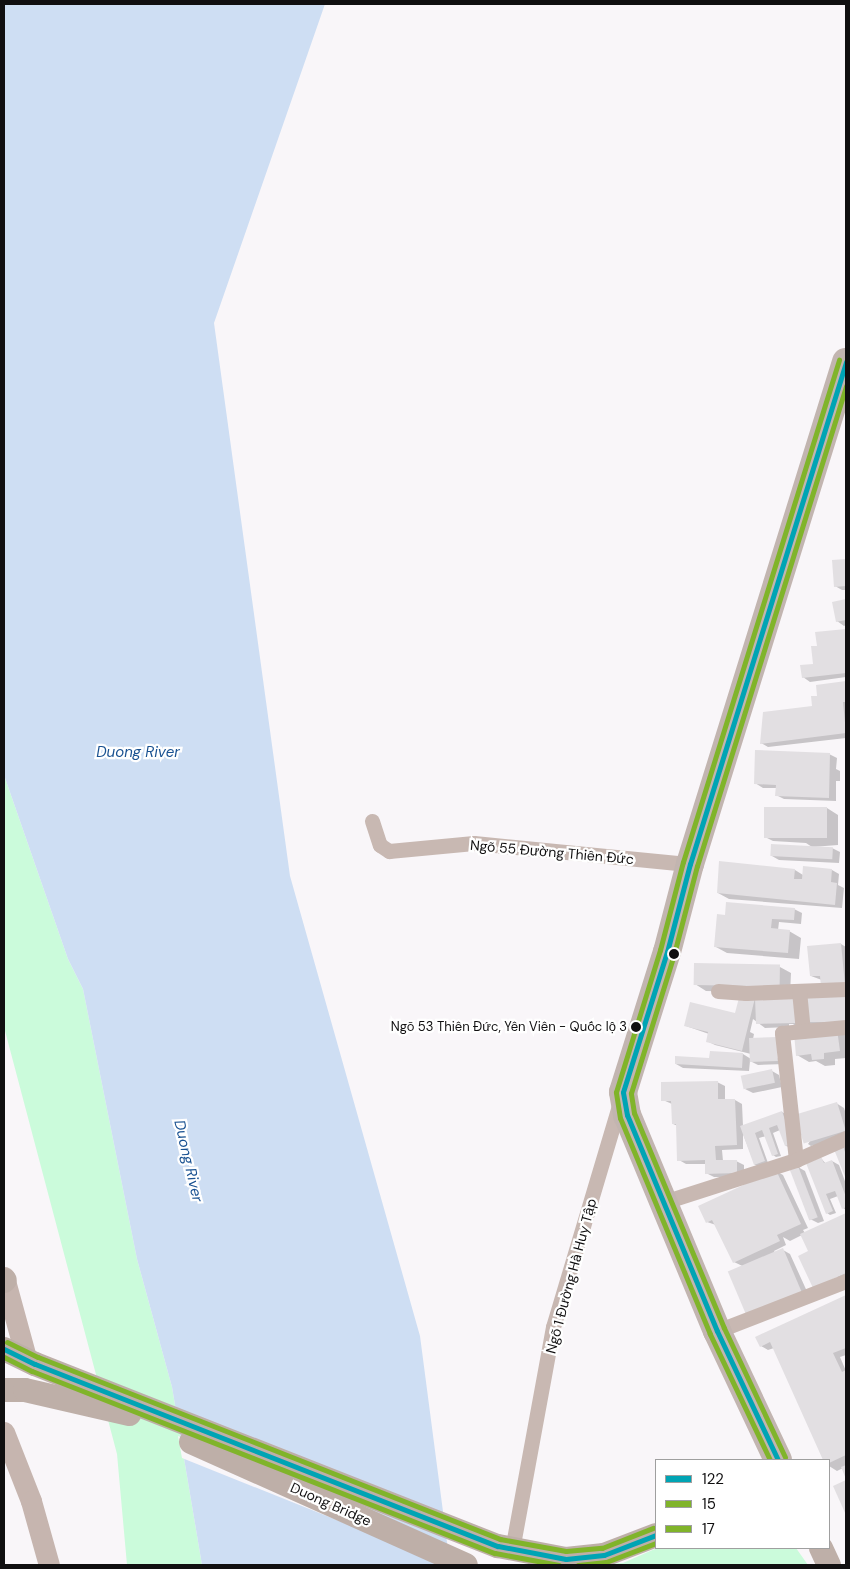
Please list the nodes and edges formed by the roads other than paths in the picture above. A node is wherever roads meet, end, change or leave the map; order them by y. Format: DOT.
graph roads {
  1 [pos="846,373"];
  2 [pos="372,822"];
  3 [pos="690,864"];
  4 [pos="846,989"];
  5 [pos="718,991"];
  6 [pos="799,991"];
  7 [pos="846,1027"];
  8 [pos="803,1031"];
  9 [pos="623,1092"];
  10 [pos="846,1138"];
  11 [pos="796,1160"];
  12 [pos="664,1202"];
  13 [pos="4,1279"];
  14 [pos="846,1281"];
  15 [pos="717,1331"];
  16 [pos="4,1349"];
  17 [pos="28,1361"];
  18 [pos="14,1390"];
  19 [pos="758,1417"];
  20 [pos="4,1432"];
  21 [pos="755,1459"];
  22 [pos="778,1459"];
  23 [pos="655,1535"];
  24 [pos="821,1549"];
  25 [pos="512,1550"];
  26 [pos="49,1565"];
  27 [pos="466,1565"];
  28 [pos="829,1565"];
  1 -- 3 [label="highway"];
  2 -- 3 [label="street, Ngõ 55 Đường Thiên Đức"];
  3 -- 9 [label="highway"];
  4 -- 6 [label="street"];
  5 -- 6 [label="street"];
  6 -- 8 [label="street"];
  7 -- 8 [label="street"];
  8 -- 11 [label="street"];
  9 -- 12 [label="highway"];
  9 -- 25 [label="street, Ngõ 1 Đường Hà Huy Tập"];
  10 -- 11 [label="street"];
  11 -- 12 [label="street"];
  12 -- 15 [label="highway"];
  13 -- 17 [label="main road"];
  14 -- 15 [label="street"];
  15 -- 19 [label="highway"];
  16 -- 17 [label="main road, Duong Bridge"];
  17 -- 25 [label="main road, Duong Bridge"];
  18 -- 27 [label="main road, Duong Bridge"];
  19 -- 21 [label="highway"];
  19 -- 22 [label="highway"];
  20 -- 26 [label="main road"];
  23 -- 25 [label="main road, Duong Bridge"];
  24 -- 28 [label="main road"];
}
